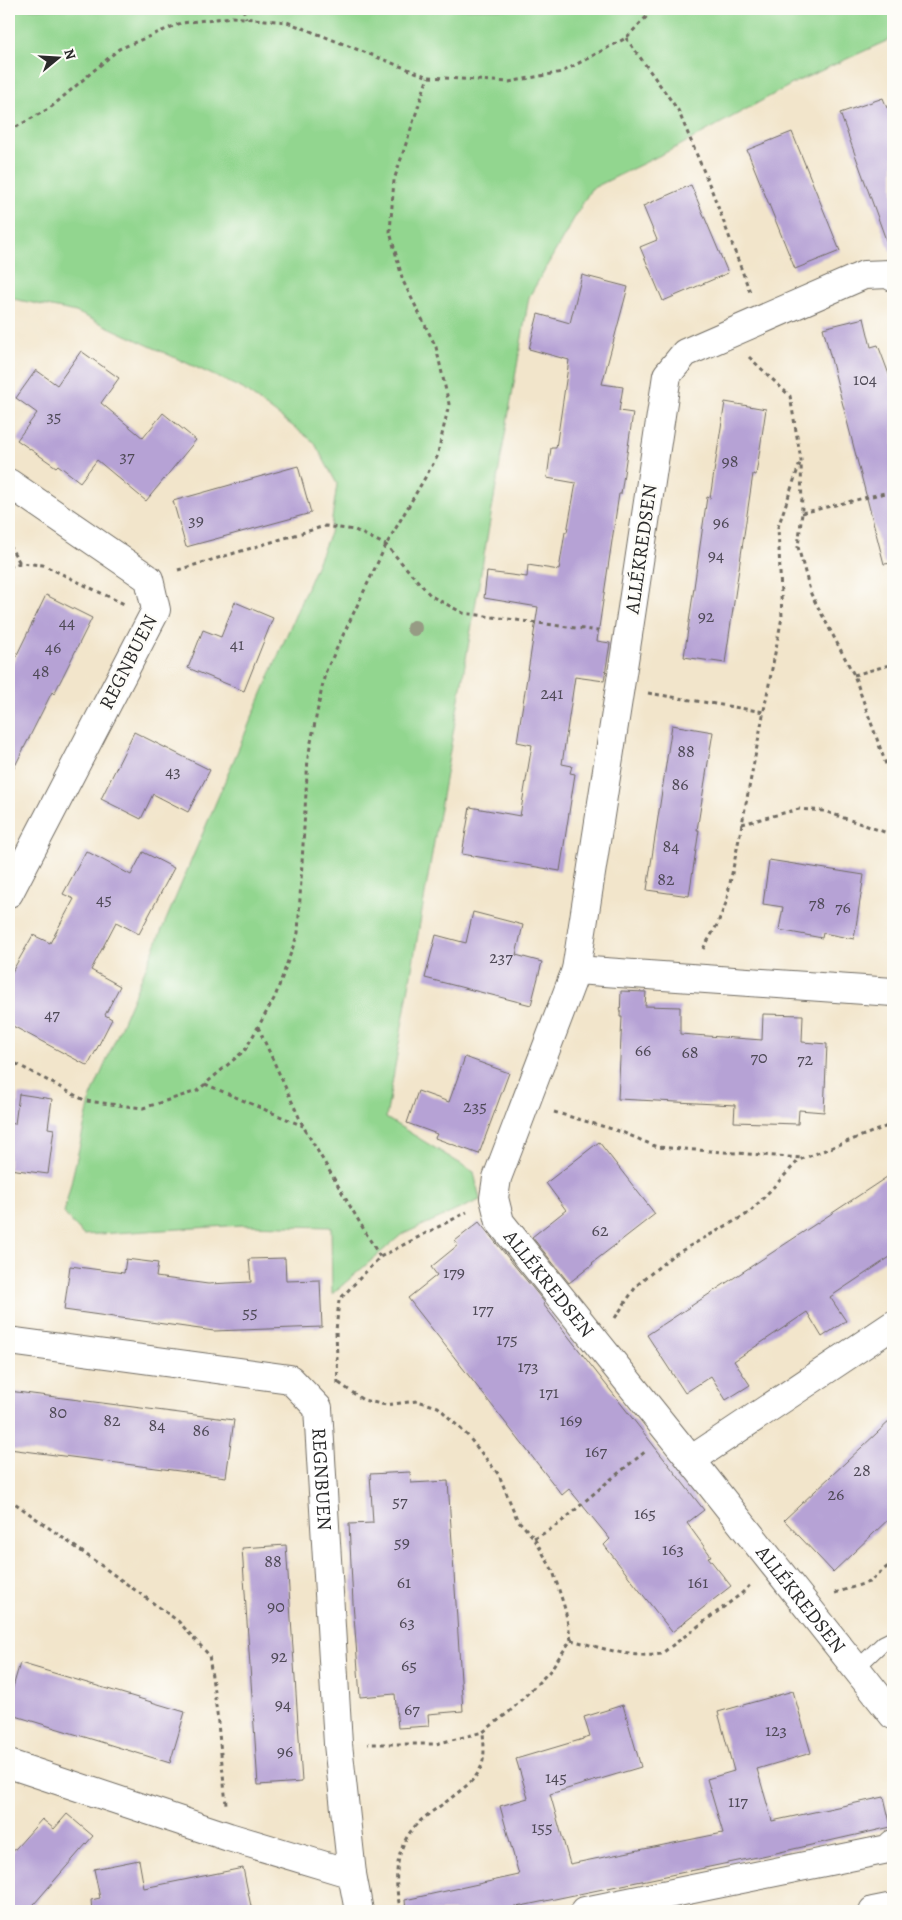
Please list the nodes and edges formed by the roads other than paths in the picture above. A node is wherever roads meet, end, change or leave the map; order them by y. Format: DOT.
graph roads {
  1 [pos="892,274"];
  2 [pos="9,483"];
  3 [pos="9,893"];
  4 [pos="576,970"];
  5 [pos="893,992"];
  6 [pos="893,1325"];
  7 [pos="9,1341"];
  8 [pos="692,1460"];
  9 [pos="893,1638"];
  10 [pos="856,1669"];
  11 [pos="893,1716"];
  12 [pos="9,1764"];
  13 [pos="893,1844"];
  14 [pos="352,1874"];
  15 [pos="893,1907"];
  16 [pos="359,1911"];
  17 [pos="585,1911"];
  18 [pos="873,1911"];
  1 -- 4 [label="street, ALLÉKREDSEN"];
  2 -- 3 [label="street, REGNBUEN"];
  4 -- 5 [label="street"];
  4 -- 8 [label="street, ALLÉKREDSEN"];
  6 -- 8 [label="street"];
  7 -- 14 [label="street, REGNBUEN"];
  8 -- 10 [label="street, ALLÉKREDSEN"];
  9 -- 10 [label="lane"];
  10 -- 11 [label="street, ALLÉKREDSEN"];
  12 -- 14 [label="street"];
  13 -- 17 [label="street"];
  14 -- 16 [label="street, REGNBUEN"];
  15 -- 18 [label="street"];
}
